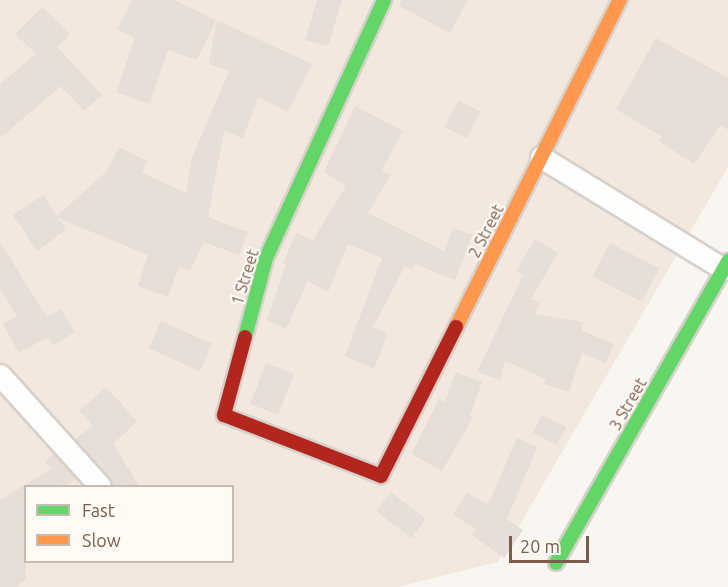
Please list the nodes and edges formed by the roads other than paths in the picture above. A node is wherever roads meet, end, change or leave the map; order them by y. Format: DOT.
graph roads {
  1 [pos="384,0"];
  2 [pos="620,0"];
  3 [pos="541,157"];
  4 [pos="726,265"];
  5 [pos="0,375"];
  6 [pos="381,476"];
  7 [pos="99,485"];
  8 [pos="556,563"];
  1 -- 6 [label="street, 1 Street"];
  2 -- 3 [label="street, 2 Street"];
  3 -- 4 [label="street"];
  3 -- 6 [label="street, 2 Street"];
  4 -- 8 [label="street, 3 Street"];
  5 -- 7 [label="street"];
}
